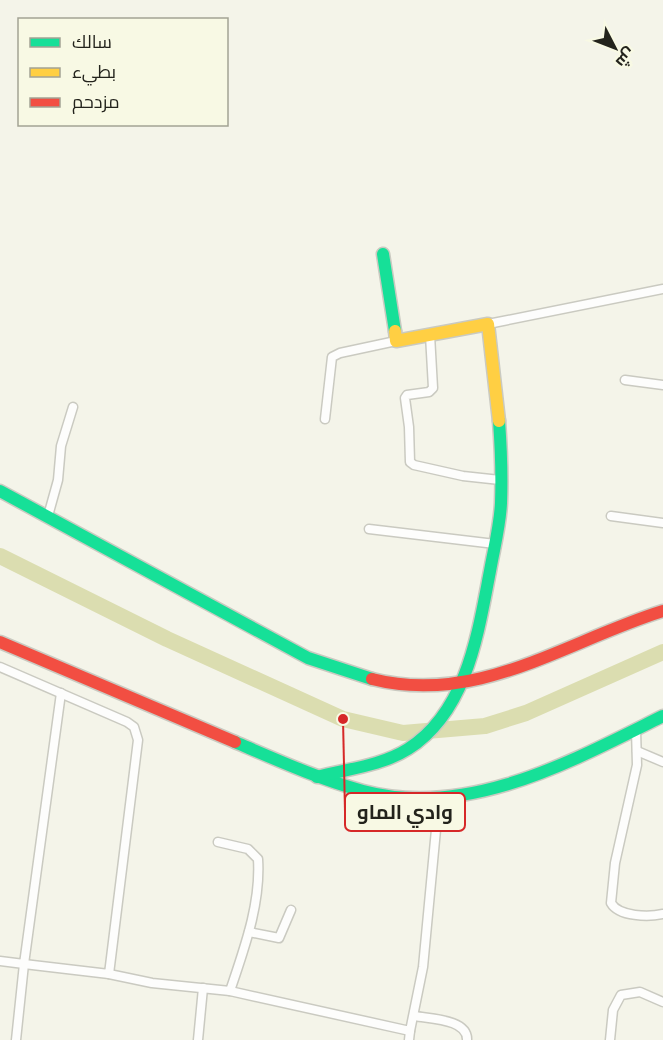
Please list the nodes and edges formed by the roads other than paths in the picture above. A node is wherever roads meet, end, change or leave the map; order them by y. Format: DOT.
graph roads {
  1 [pos="383,254"];
  2 [pos="663,289"];
  3 [pos="488,324"];
  4 [pos="430,334"];
  5 [pos="396,341"];
  6 [pos="625,380"];
  7 [pos="663,385"];
  8 [pos="73,407"];
  9 [pos="325,419"];
  10 [pos="500,480"];
  11 [pos="0,491"];
  12 [pos="48,516"];
  13 [pos="611,516"];
  14 [pos="663,523"];
  15 [pos="369,529"];
  16 [pos="495,544"];
  17 [pos="663,611"];
  18 [pos="0,642"];
  19 [pos="0,667"];
  20 [pos="460,686"];
  21 [pos="61,693"];
  22 [pos="663,717"];
  23 [pos="636,730"];
  24 [pos="637,751"];
  25 [pos="663,762"];
  26 [pos="317,777"];
  27 [pos="439,798"];
  28 [pos="218,842"];
  29 [pos="291,910"];
  30 [pos="663,914"];
  31 [pos="249,933"];
  32 [pos="0,961"];
  33 [pos="24,964"];
  34 [pos="109,974"];
  35 [pos="203,988"];
  36 [pos="230,991"];
  37 [pos="663,1002"];
  38 [pos="415,1016"];
  39 [pos="410,1035"];
  40 [pos="16,1040"];
  41 [pos="198,1040"];
  42 [pos="467,1040"];
  43 [pos="610,1040"];
  1 -- 5 [label="street"];
  2 -- 3 [label="street"];
  3 -- 4 [label="street"];
  3 -- 10 [label="street"];
  4 -- 5 [label="street"];
  4 -- 10 [label="street"];
  5 -- 9 [label="street"];
  6 -- 7 [label="street"];
  8 -- 12 [label="street"];
  10 -- 16 [label="street"];
  11 -- 12 [label="street"];
  12 -- 20 [label="street"];
  13 -- 14 [label="street"];
  15 -- 16 [label="street"];
  16 -- 20 [label="street"];
  17 -- 20 [label="street"];
  18 -- 26 [label="street"];
  19 -- 21 [label="street"];
  20 -- 26 [label="street"];
  21 -- 33 [label="street"];
  21 -- 34 [label="street"];
  22 -- 23 [label="street"];
  23 -- 24 [label="street"];
  23 -- 27 [label="street"];
  24 -- 25 [label="street"];
  24 -- 30 [label="street"];
  26 -- 27 [label="street"];
  27 -- 38 [label="street"];
  28 -- 31 [label="street"];
  29 -- 31 [label="street"];
  31 -- 36 [label="street"];
  32 -- 33 [label="street"];
  33 -- 34 [label="street"];
  33 -- 40 [label="street"];
  34 -- 35 [label="street"];
  35 -- 36 [label="street"];
  35 -- 41 [label="street"];
  36 -- 39 [label="street"];
  37 -- 43 [label="street"];
  38 -- 39 [label="street"];
  38 -- 42 [label="street"];
}
